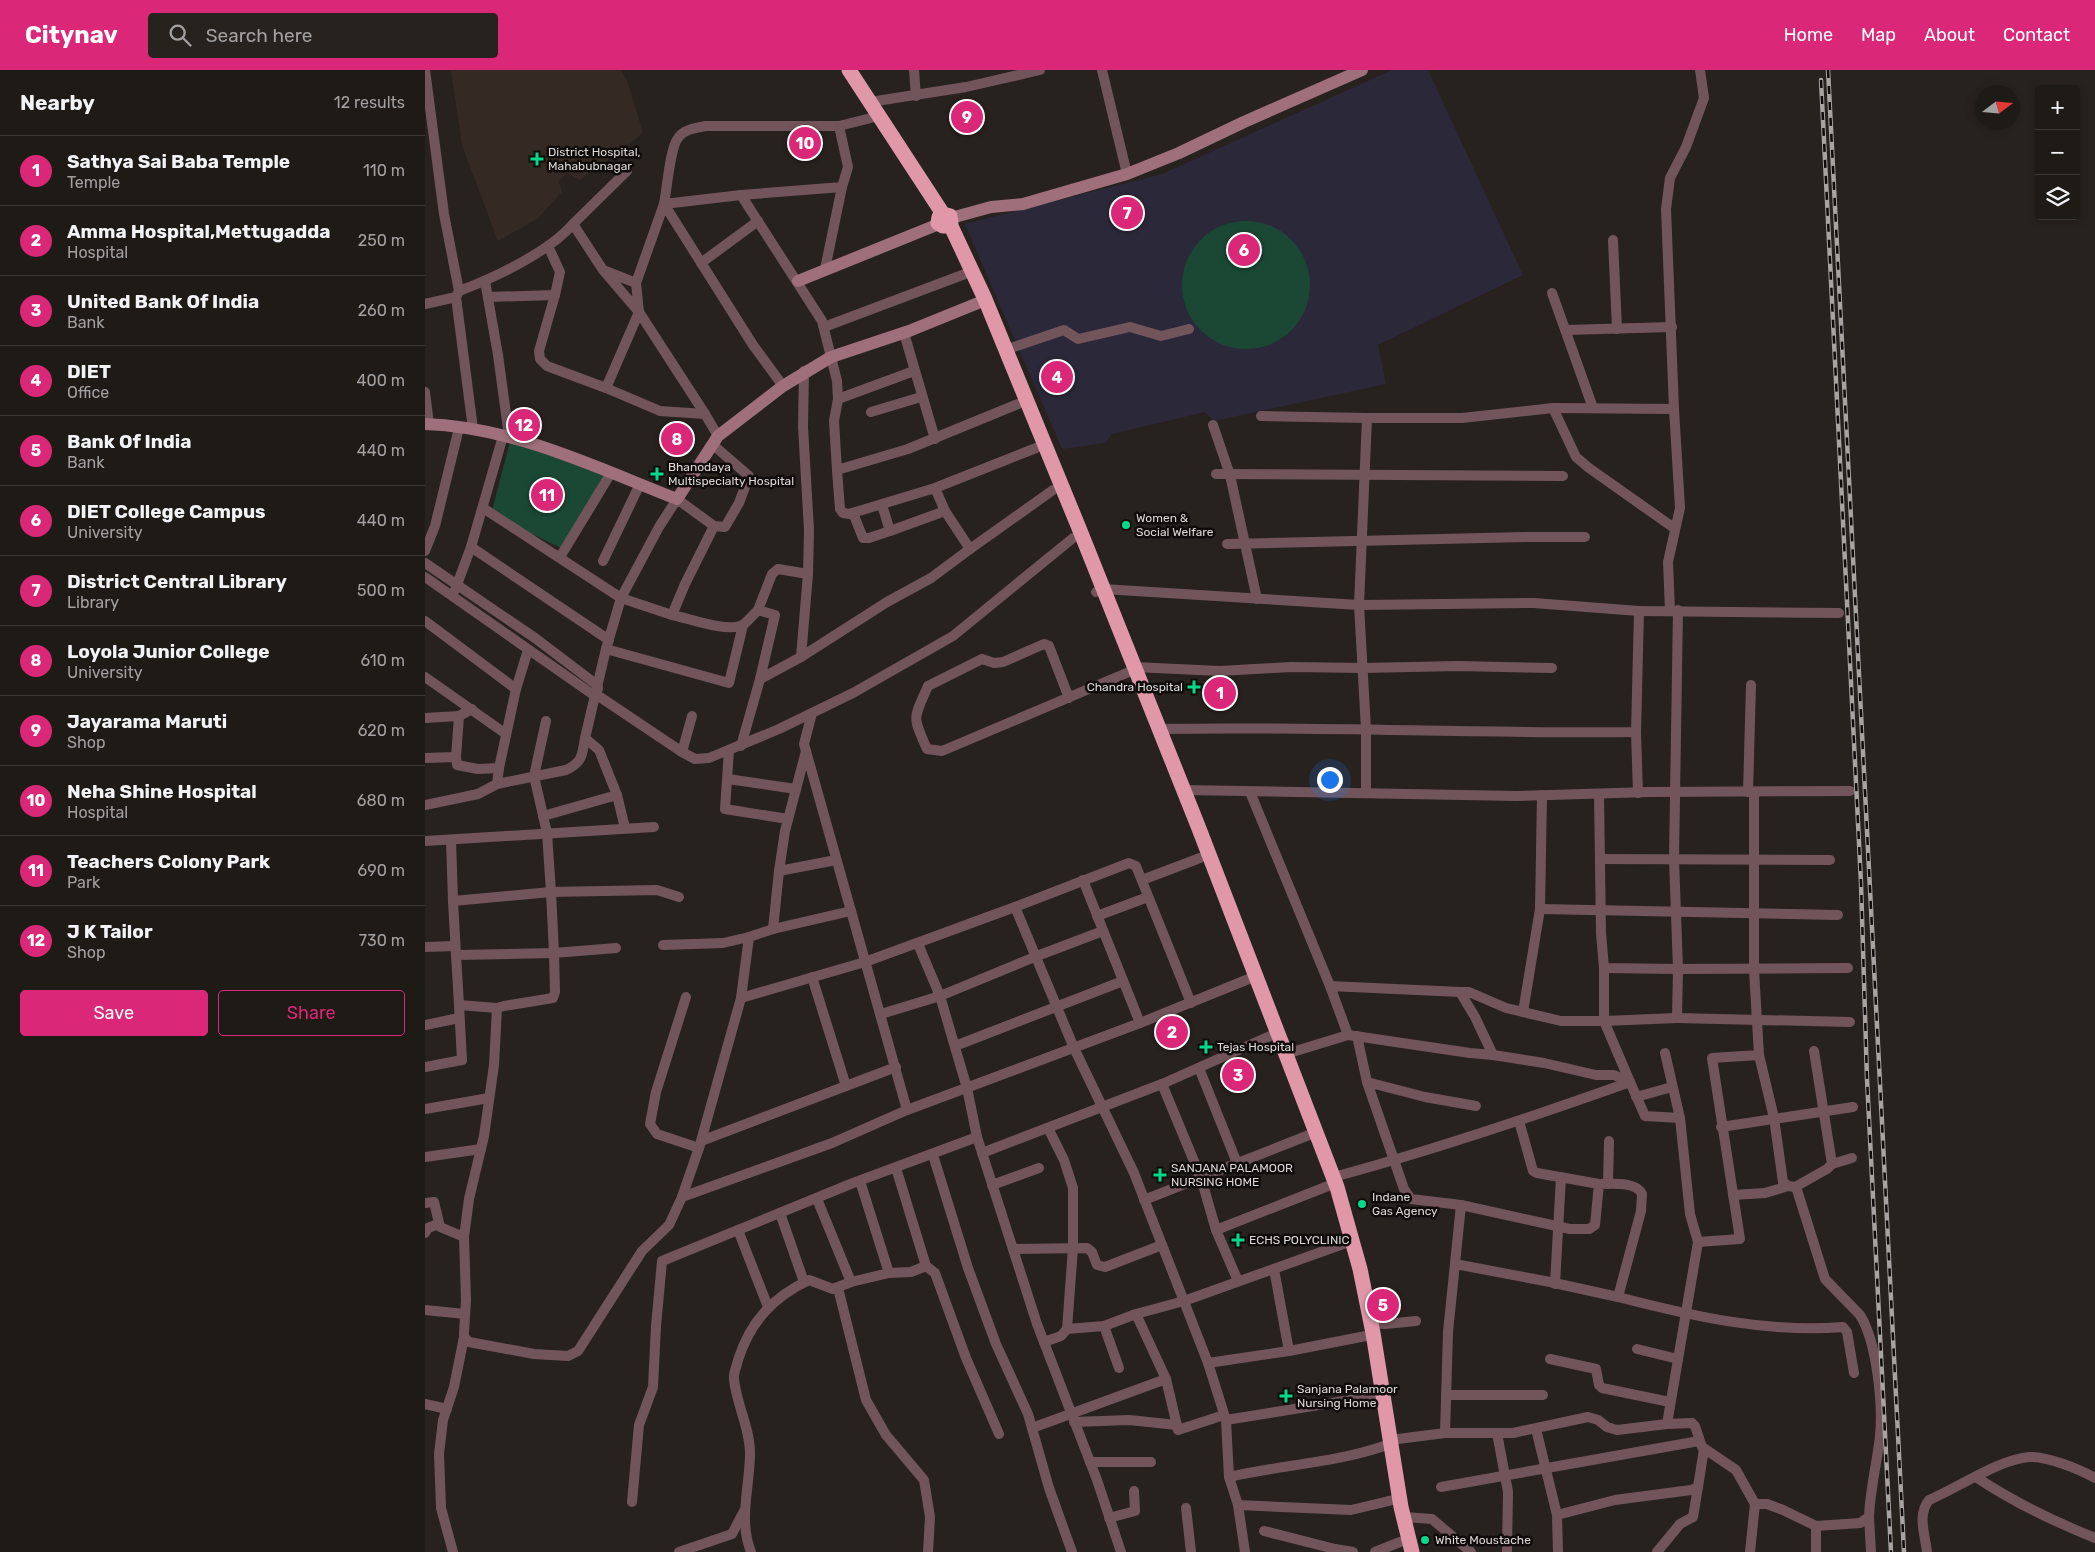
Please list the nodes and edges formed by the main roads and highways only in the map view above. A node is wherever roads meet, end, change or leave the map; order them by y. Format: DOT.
graph roads {
  1 [pos="841,70"];
  2 [pos="849,70"];
  3 [pos="944,221"];
  4 [pos="1099,590"];
  5 [pos="1131,669"];
  6 [pos="1252,978"];
  7 [pos="1331,1182"];
  8 [pos="1368,1330"];
  9 [pos="1387,1443"];
  10 [pos="1401,1518"];
  11 [pos="1401,1547"];
  12 [pos="1412,1552"];
  1 -- 3 [label="highway"];
  2 -- 3 [label="highway"];
  3 -- 4 [label="highway"];
  3 -- 4 [label="highway"];
  4 -- 5 [label="highway"];
  5 -- 6 [label="highway"];
  5 -- 6 [label="highway"];
  6 -- 7 [label="highway"];
  6 -- 7 [label="highway"];
  7 -- 8 [label="highway"];
  7 -- 8 [label="highway"];
  8 -- 9 [label="highway"];
  8 -- 9 [label="highway"];
  9 -- 10 [label="highway"];
  9 -- 10 [label="highway"];
  10 -- 11 [label="highway"];
  10 -- 12 [label="highway"];
}
